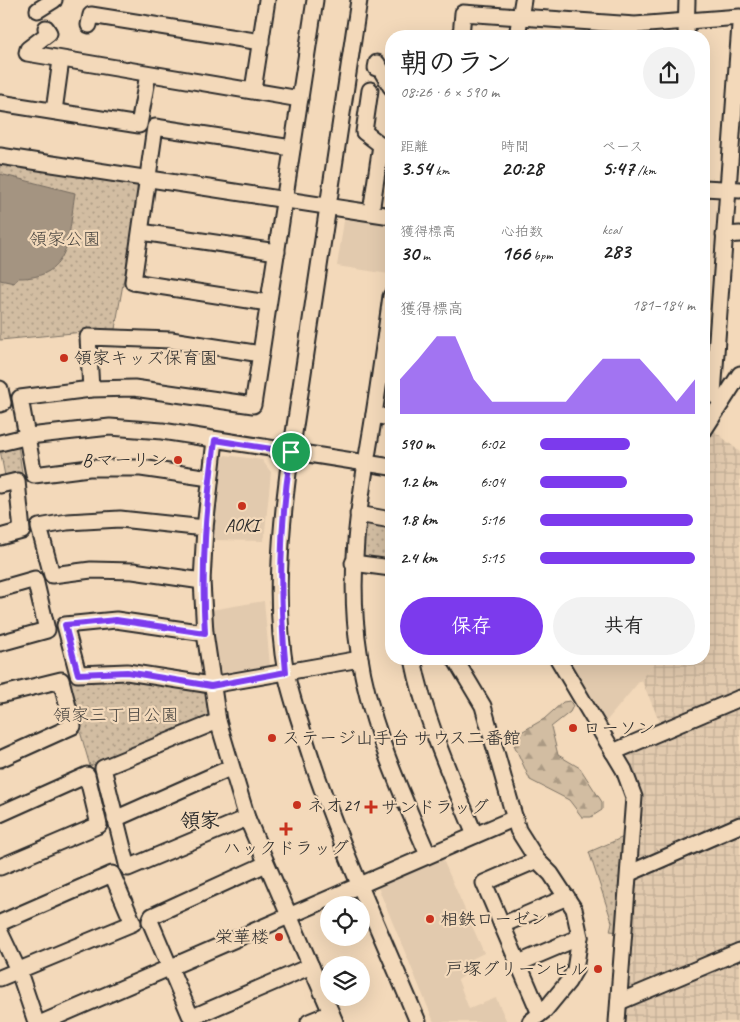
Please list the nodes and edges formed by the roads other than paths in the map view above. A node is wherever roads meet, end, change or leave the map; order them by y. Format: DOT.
graph roads {
  1 [pos="54,0"];
  2 [pos="266,0"];
  3 [pos="315,0"];
  4 [pos="359,0"];
  5 [pos="522,0"];
  6 [pos="687,0"];
  7 [pos="38,10"];
  8 [pos="519,17"];
  9 [pos="740,17"];
  10 [pos="89,25"];
  11 [pos="740,25"];
  12 [pos="46,28"];
  13 [pos="687,29"];
  14 [pos="462,30"];
  15 [pos="518,30"];
  16 [pos="626,30"];
  17 [pos="660,30"];
  18 [pos="260,42"];
  19 [pos="61,60"];
  20 [pos="376,68"];
  21 [pos="148,74"];
  22 [pos="385,77"];
  23 [pos="253,90"];
  24 [pos="370,90"];
  25 [pos="300,99"];
  26 [pos="0,103"];
  27 [pos="54,111"];
  28 [pos="292,148"];
  29 [pos="0,156"];
  30 [pos="385,165"];
  31 [pos="147,178"];
  32 [pos="710,188"];
  33 [pos="734,190"];
  34 [pos="284,199"];
  35 [pos="328,206"];
  36 [pos="371,212"];
  37 [pos="385,215"];
  38 [pos="141,232"];
  39 [pos="740,234"];
  40 [pos="724,235"];
  41 [pos="277,252"];
  42 [pos="268,303"];
  43 [pos="710,345"];
  44 [pos="261,354"];
  45 [pos="385,372"];
  46 [pos="740,374"];
  47 [pos="0,389"];
  48 [pos="91,389"];
  49 [pos="722,402"];
  50 [pos="0,404"];
  51 [pos="374,415"];
  52 [pos="385,417"];
  53 [pos="710,421"];
  54 [pos="28,436"];
  55 [pos="215,440"];
  56 [pos="0,443"];
  57 [pos="291,452"];
  58 [pos="366,463"];
  59 [pos="385,466"];
  60 [pos="210,478"];
  61 [pos="0,486"];
  62 [pos="358,514"];
  63 [pos="385,519"];
  64 [pos="205,528"];
  65 [pos="0,537"];
  66 [pos="353,563"];
  67 [pos="385,567"];
  68 [pos="202,581"];
  69 [pos="0,589"];
  70 [pos="205,633"];
  71 [pos="0,642"];
  72 [pos="360,659"];
  73 [pos="414,665"];
  74 [pos="459,665"];
  75 [pos="562,665"];
  76 [pos="286,672"];
  77 [pos="211,686"];
  78 [pos="0,695"];
  79 [pos="740,698"];
  80 [pos="218,721"];
  81 [pos="614,752"];
  82 [pos="0,759"];
  83 [pos="230,768"];
  84 [pos="0,814"];
  85 [pos="247,818"];
  86 [pos="515,818"];
  87 [pos="115,819"];
  88 [pos="740,826"];
  89 [pos="475,835"];
  90 [pos="428,855"];
  91 [pos="537,860"];
  92 [pos="266,864"];
  93 [pos="0,868"];
  94 [pos="630,873"];
  95 [pos="360,884"];
  96 [pos="567,897"];
  97 [pos="289,914"];
  98 [pos="0,923"];
  99 [pos="502,925"];
  100 [pos="0,932"];
  101 [pos="580,937"];
  102 [pos="740,951"];
  103 [pos="519,963"];
  104 [pos="311,966"];
  105 [pos="169,968"];
  106 [pos="19,972"];
  107 [pos="0,978"];
  108 [pos="620,1002"];
  109 [pos="333,1017"];
  110 [pos="533,1019"];
  111 [pos="36,1022"];
  112 [pos="44,1022"];
  113 [pos="309,1022"];
  114 [pos="418,1022"];
  115 [pos="618,1022"];
  1 -- 7 [label="street"];
  2 -- 18 [label="street"];
  3 -- 25 [label="street"];
  4 -- 35 [label="street"];
  5 -- 8 [label="street"];
  6 -- 13 [label="street"];
  8 -- 14 [label="street"];
  8 -- 15 [label="street"];
  8 -- 16 [label="street"];
  9 -- 13 [label="street"];
  10 -- 18 [label="street"];
  11 -- 33 [label="street"];
  12 -- 19 [label="street"];
  13 -- 17 [label="street"];
  18 -- 23 [label="street"];
  19 -- 21 [label="street"];
  19 -- 27 [label="street"];
  20 -- 22 [label="street"];
  21 -- 23 [label="street"];
  21 -- 27 [label="street"];
  23 -- 25 [label="street"];
  24 -- 30 [label="street"];
  25 -- 28 [label="street"];
  26 -- 27 [label="street"];
  28 -- 31 [label="street"];
  28 -- 34 [label="street"];
  29 -- 31 [label="street"];
  30 -- 36 [label="street"];
  31 -- 34 [label="street"];
  31 -- 38 [label="street"];
  32 -- 33 [label="street"];
  33 -- 40 [label="street"];
  34 -- 35 [label="street"];
  34 -- 41 [label="street"];
  35 -- 36 [label="street"];
  35 -- 57 [label="street"];
  36 -- 37 [label="street"];
  38 -- 41 [label="street"];
  38 -- 42 [label="street"];
  39 -- 40 [label="street"];
  40 -- 43 [label="street"];
  41 -- 42 [label="street"];
  42 -- 44 [label="street"];
  43 -- 49 [label="street"];
  44 -- 48 [label="street"];
  44 -- 48 [label="street"];
  45 -- 51 [label="street"];
  46 -- 49 [label="street"];
  47 -- 50 [label="street"];
  48 -- 54 [label="street"];
  49 -- 53 [label="street"];
  51 -- 52 [label="street"];
  51 -- 58 [label="street"];
  54 -- 55 [label="street"];
  54 -- 56 [label="street"];
  54 -- 60 [label="street"];
  55 -- 57 [label="street"];
  55 -- 60 [label="street"];
  57 -- 58 [label="street"];
  57 -- 76 [label="street"];
  58 -- 59 [label="street"];
  58 -- 62 [label="street"];
  60 -- 64 [label="street"];
  61 -- 65 [label="street"];
  62 -- 63 [label="street"];
  62 -- 66 [label="street"];
  64 -- 68 [label="street"];
  64 -- 68 [label="street"];
  66 -- 67 [label="street"];
  66 -- 72 [label="street"];
  68 -- 70 [label="street"];
  69 -- 71 [label="street"];
  70 -- 77 [label="street"];
  70 -- 77 [label="street"];
  72 -- 76 [label="street"];
  72 -- 90 [label="street"];
  73 -- 89 [label="street"];
  74 -- 86 [label="street"];
  75 -- 81 [label="street"];
  76 -- 77 [label="street"];
  76 -- 95 [label="street"];
  77 -- 80 [label="street"];
  78 -- 82 [label="street"];
  79 -- 81 [label="street"];
  80 -- 83 [label="street"];
  80 -- 87 [label="street"];
  81 -- 94 [label="street"];
  83 -- 85 [label="street"];
  83 -- 87 [label="street"];
  84 -- 93 [label="street"];
  85 -- 87 [label="street"];
  85 -- 92 [label="street"];
  86 -- 89 [label="street"];
  86 -- 91 [label="street"];
  88 -- 94 [label="street"];
  89 -- 90 [label="street"];
  90 -- 95 [label="street"];
  91 -- 96 [label="street"];
  91 -- 99 [label="street"];
  92 -- 97 [label="street"];
  92 -- 105 [label="street"];
  94 -- 108 [label="street"];
  95 -- 97 [label="street"];
  95 -- 114 [label="street"];
  96 -- 99 [label="street"];
  96 -- 101 [label="street"];
  97 -- 104 [label="street"];
  97 -- 105 [label="street"];
  98 -- 106 [label="street"];
  99 -- 103 [label="street"];
  100 -- 106 [label="street"];
  101 -- 103 [label="street"];
  101 -- 110 [label="street"];
  102 -- 108 [label="street"];
  103 -- 110 [label="street"];
  104 -- 105 [label="street"];
  104 -- 109 [label="street"];
  105 -- 112 [label="street"];
  106 -- 107 [label="street"];
  106 -- 111 [label="street"];
  108 -- 115 [label="street"];
  109 -- 113 [label="street"];
}
